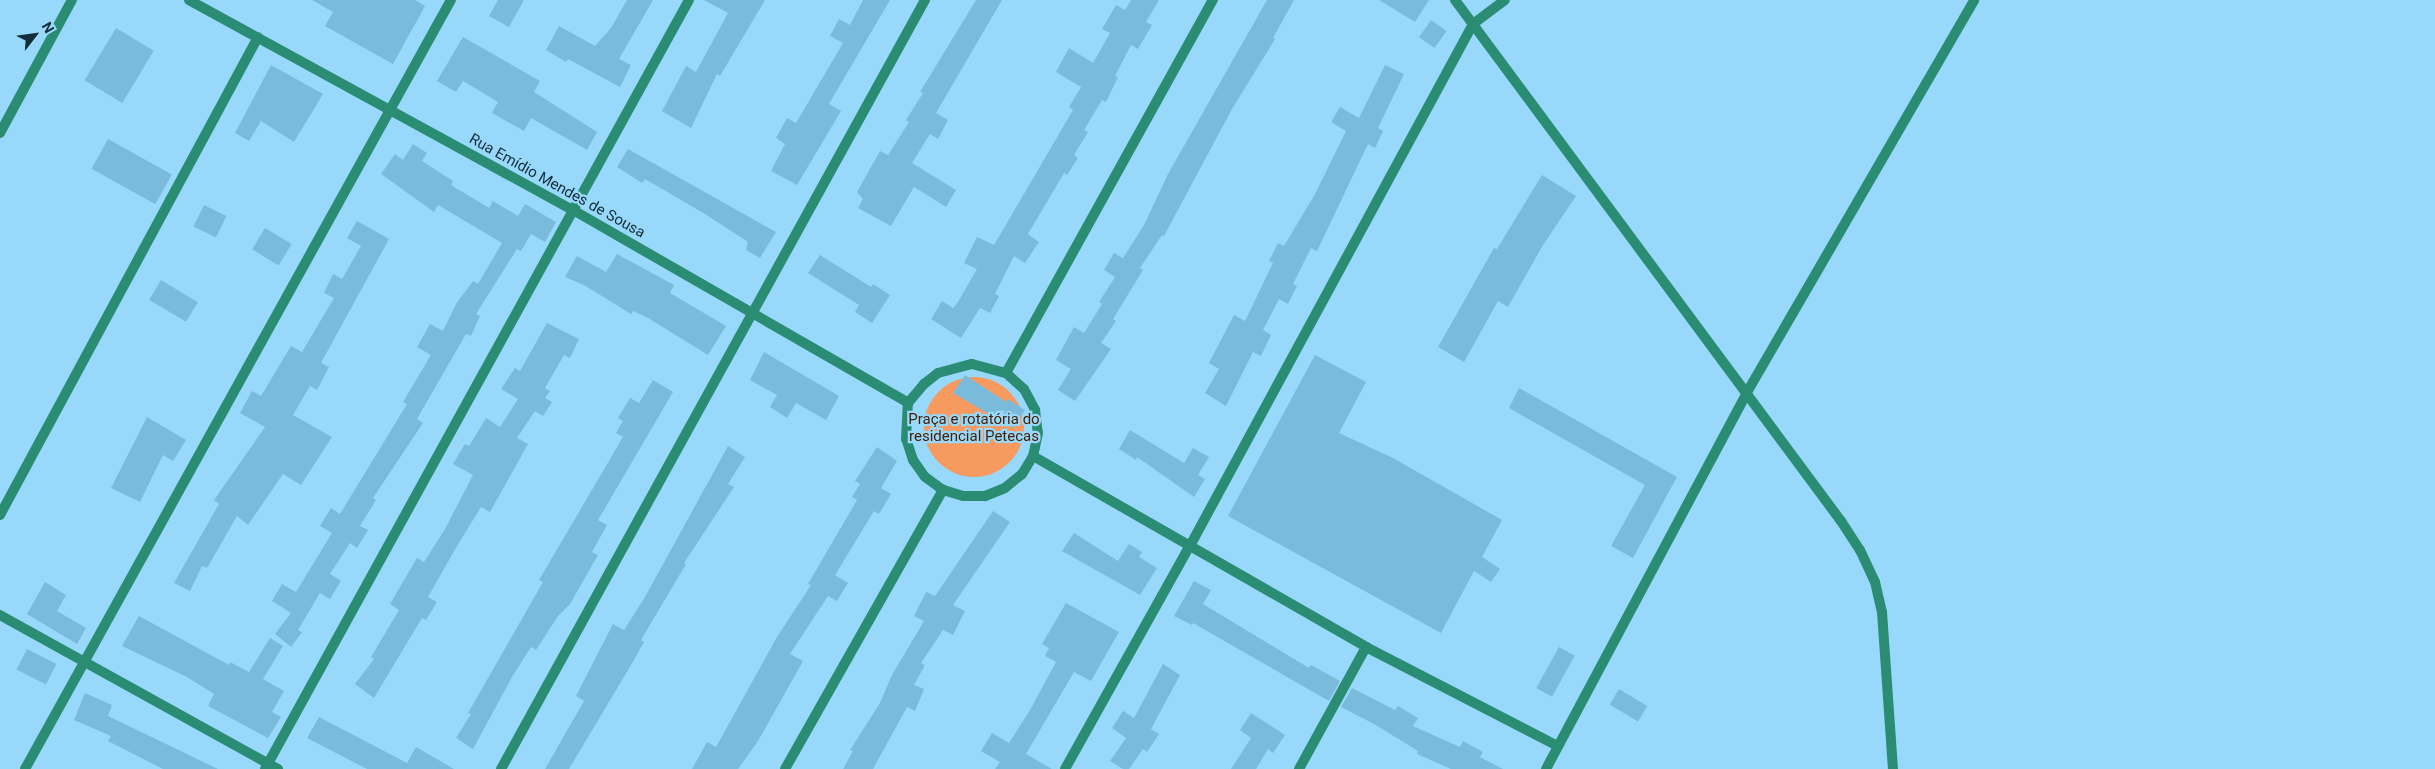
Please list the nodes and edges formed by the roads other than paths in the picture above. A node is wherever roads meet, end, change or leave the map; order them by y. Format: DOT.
graph roads {
  1 [pos="72,0"];
  2 [pos="189,0"];
  3 [pos="451,0"];
  4 [pos="689,0"];
  5 [pos="925,0"];
  6 [pos="1213,0"];
  7 [pos="1455,0"];
  8 [pos="1505,0"];
  9 [pos="1974,0"];
  10 [pos="1473,24"];
  11 [pos="258,37"];
  12 [pos="389,112"];
  13 [pos="0,133"];
  14 [pos="573,210"];
  15 [pos="751,312"];
  16 [pos="1006,373"];
  17 [pos="1746,394"];
  18 [pos="908,403"];
  19 [pos="1033,456"];
  20 [pos="943,490"];
  21 [pos="0,515"];
  22 [pos="1191,544"];
  23 [pos="0,615"];
  24 [pos="1366,647"];
  25 [pos="83,663"];
  26 [pos="1558,746"];
  27 [pos="267,766"];
  28 [pos="24,769"];
  29 [pos="278,769"];
  30 [pos="501,769"];
  31 [pos="785,769"];
  32 [pos="1065,769"];
  33 [pos="1299,769"];
  34 [pos="1546,769"];
  35 [pos="1894,769"];
  1 -- 13 [label="street"];
  2 -- 11 [label="street, Rua Emídio Mendes de Sousa"];
  3 -- 12 [label="street"];
  4 -- 14 [label="street"];
  5 -- 15 [label="street"];
  6 -- 16 [label="street"];
  7 -- 10 [label="street"];
  8 -- 10 [label="street"];
  9 -- 17 [label="street"];
  10 -- 17 [label="street"];
  10 -- 22 [label="street"];
  11 -- 12 [label="street, Rua Emídio Mendes de Sousa"];
  11 -- 21 [label="street"];
  12 -- 14 [label="street, Rua Emídio Mendes de Sousa"];
  12 -- 25 [label="street"];
  14 -- 15 [label="street, Rua Emídio Mendes de Sousa"];
  14 -- 27 [label="street"];
  15 -- 18 [label="street, Rua Emídio Mendes de Sousa"];
  15 -- 30 [label="street"];
  16 -- 18 [label="street"];
  16 -- 19 [label="street"];
  17 -- 26 [label="street"];
  17 -- 35 [label="street"];
  18 -- 20 [label="street"];
  19 -- 20 [label="street"];
  19 -- 22 [label="street"];
  20 -- 31 [label="street"];
  22 -- 24 [label="street"];
  22 -- 32 [label="street"];
  23 -- 25 [label="street"];
  24 -- 26 [label="street"];
  24 -- 33 [label="street"];
  25 -- 27 [label="street"];
  25 -- 28 [label="street"];
  26 -- 34 [label="street"];
  27 -- 29 [label="street"];
}
